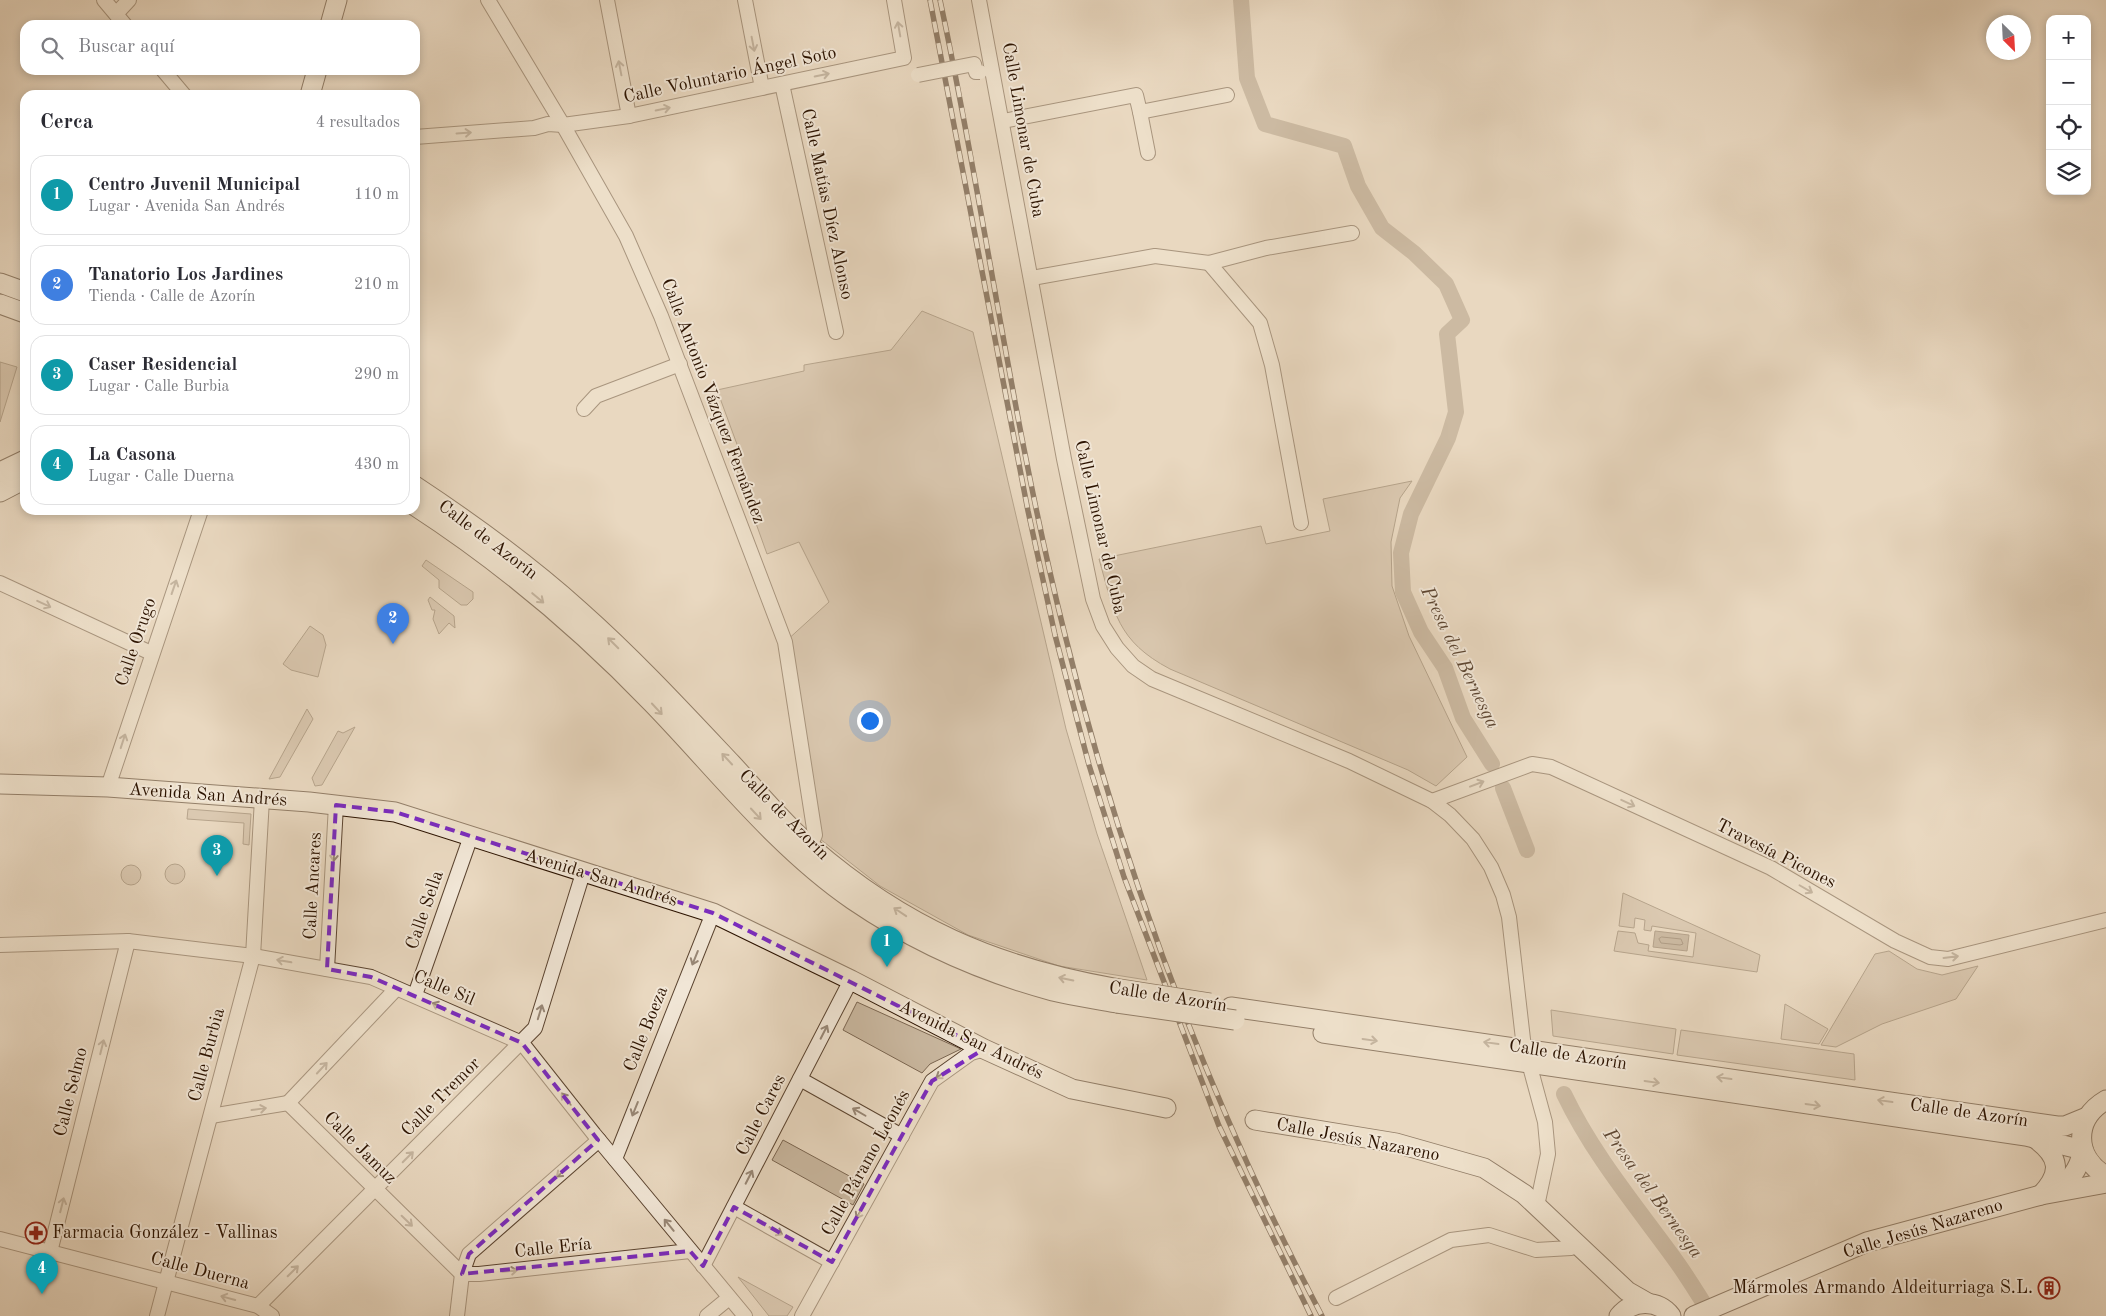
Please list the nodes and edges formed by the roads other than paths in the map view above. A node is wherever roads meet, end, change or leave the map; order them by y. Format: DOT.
graph roads {
  1 [pos="104,0"];
  2 [pos="129,0"];
  3 [pos="337,0"];
  4 [pos="488,0"];
  5 [pos="607,0"];
  6 [pos="745,0"];
  7 [pos="894,0"];
  8 [pos="979,0"];
  9 [pos="120,20"];
  10 [pos="331,20"];
  11 [pos="980,72"];
  12 [pos="167,75"];
  13 [pos="316,75"];
  14 [pos="918,75"];
  15 [pos="782,84"];
  16 [pos="762,88"];
  17 [pos="180,90"];
  18 [pos="311,90"];
  19 [pos="1227,95"];
  20 [pos="1140,112"];
  21 [pos="629,116"];
  22 [pos="1003,121"];
  23 [pos="563,125"];
  24 [pos="420,137"];
  25 [pos="1148,153"];
  26 [pos="1352,232"];
  27 [pos="1209,263"];
  28 [pos="1032,278"];
  29 [pos="0,283"];
  30 [pos="20,290"];
  31 [pos="0,304"];
  32 [pos="20,311"];
  33 [pos="836,332"];
  34 [pos="680,364"];
  35 [pos="584,409"];
  36 [pos="20,462"];
  37 [pos="0,472"];
  38 [pos="20,482"];
  39 [pos="420,489"];
  40 [pos="0,492"];
  41 [pos="420,510"];
  42 [pos="199,515"];
  43 [pos="1302,523"];
  44 [pos="0,583"];
  45 [pos="151,653"];
  46 [pos="0,784"];
  47 [pos="108,787"];
  48 [pos="262,799"];
  49 [pos="1432,801"];
  50 [pos="336,805"];
  51 [pos="471,836"];
  52 [pos="810,846"];
  53 [pos="582,873"];
  54 [pos="713,913"];
  55 [pos="2106,920"];
  56 [pos="128,941"];
  57 [pos="0,945"];
  58 [pos="253,956"];
  59 [pos="327,969"];
  60 [pos="851,980"];
  61 [pos="396,989"];
  62 [pos="415,995"];
  63 [pos="1116,996"];
  64 [pos="522,1042"];
  65 [pos="984,1049"];
  66 [pos="1527,1056"];
  67 [pos="800,1079"];
  68 [pos="2106,1100"];
  69 [pos="288,1103"];
  70 [pos="1166,1108"];
  71 [pos="211,1116"];
  72 [pos="2087,1117"];
  73 [pos="1256,1120"];
  74 [pos="902,1136"];
  75 [pos="2036,1139"];
  76 [pos="599,1140"];
  77 [pos="2083,1151"];
  78 [pos="615,1159"];
  79 [pos="2106,1176"];
  80 [pos="2106,1183"];
  81 [pos="375,1189"];
  82 [pos="2041,1195"];
  83 [pos="1537,1206"];
  84 [pos="734,1207"];
  85 [pos="0,1239"];
  86 [pos="1579,1244"];
  87 [pos="690,1251"];
  88 [pos="50,1252"];
  89 [pos="832,1262"];
  90 [pos="703,1266"];
  91 [pos="462,1274"];
  92 [pos="167,1281"];
  93 [pos="1617,1281"];
  94 [pos="729,1298"];
  95 [pos="1336,1298"];
  96 [pos="1648,1303"];
  97 [pos="258,1306"];
  98 [pos="1700,1313"];
  99 [pos="1672,1315"];
  100 [pos="157,1316"];
  101 [pos="272,1316"];
  102 [pos="457,1316"];
  103 [pos="707,1316"];
  104 [pos="745,1316"];
  105 [pos="802,1316"];
  106 [pos="1618,1316"];
  1 -- 9 [label="street"];
  2 -- 9 [label="street"];
  3 -- 10 [label="main road"];
  4 -- 23 [label="street, Calle Antonio Vázquez Fernández"];
  21 -- 5 [label="street, one-way"];
  6 -- 16 [label="street, one-way"];
  15 -- 7 [label="street, Calle Voluntario Ángel Soto, one-way"];
  8 -- 22 [label="street, Calle Limonar de Cuba"];
  11 -- 14 [label="street, bridge"];
  12 -- 17 [label="street"];
  13 -- 18 [label="main road"];
  15 -- 16 [label="street, Calle Voluntario Ángel Soto"];
  15 -- 33 [label="street, Calle Matías Díez Alonso"];
  21 -- 16 [label="street, Calle Voluntario Ángel Soto, one-way"];
  19 -- 20 [label="street"];
  20 -- 22 [label="street"];
  20 -- 25 [label="street"];
  21 -- 23 [label="street, Calle Voluntario Ángel Soto"];
  22 -- 28 [label="street, Calle Limonar de Cuba"];
  24 -- 23 [label="street, Calle Voluntario Ángel Soto, one-way"];
  23 -- 34 [label="street, Calle Antonio Vázquez Fernández"];
  26 -- 27 [label="street"];
  27 -- 28 [label="street"];
  27 -- 43 [label="street"];
  28 -- 49 [label="street, Calle Limonar de Cuba"];
  29 -- 30 [label="main road"];
  31 -- 32 [label="main road"];
  34 -- 35 [label="street"];
  34 -- 52 [label="street, Calle Antonio Vázquez Fernández"];
  36 -- 37 [label="main road"];
  38 -- 40 [label="main road"];
  52 -- 39 [label="main road, Calle de Azorín, one-way"];
  41 -- 63 [label="main road, Calle de Azorín, one-way"];
  45 -- 42 [label="street, Calle Orugo, one-way"];
  44 -- 45 [label="street, one-way"];
  47 -- 45 [label="street, Calle Orugo, one-way"];
  46 -- 47 [label="main road, Avenida San Andrés"];
  47 -- 48 [label="main road, Avenida San Andrés"];
  48 -- 50 [label="main road, Avenida San Andrés"];
  48 -- 58 [label="street, Calle Burbia"];
  49 -- 55 [label="street, Travesía Picones, one-way"];
  49 -- 66 [label="street, Calle Limonar de Cuba"];
  50 -- 51 [label="main road, Avenida San Andrés"];
  50 -- 59 [label="street, Calle Ancares, one-way"];
  51 -- 53 [label="main road, Avenida San Andrés"];
  51 -- 62 [label="street, Calle Sella"];
  63 -- 52 [label="main road, Calle de Azorín, one-way"];
  53 -- 54 [label="main road, Avenida San Andrés"];
  64 -- 53 [label="street, Calle Tremor, one-way"];
  54 -- 60 [label="main road, Avenida San Andrés"];
  54 -- 78 [label="street, Calle Boeza, one-way"];
  56 -- 57 [label="street, Calle Sil"];
  56 -- 58 [label="street, Calle Sil"];
  88 -- 56 [label="street, Calle Selmo, one-way"];
  59 -- 58 [label="street, Calle Sil, one-way"];
  58 -- 71 [label="street, Calle Burbia"];
  59 -- 61 [label="street, Calle Sil"];
  60 -- 65 [label="main road, Avenida San Andrés"];
  67 -- 60 [label="street, Calle Cares, one-way"];
  61 -- 62 [label="street, Calle Sil"];
  69 -- 61 [label="street, one-way"];
  64 -- 62 [label="street, Calle Sil, one-way"];
  63 -- 66 [label="main road, Calle de Azorín, bridge"];
  76 -- 64 [label="street, Calle Sil, one-way"];
  81 -- 64 [label="street, Calle Tremor, one-way"];
  65 -- 70 [label="main road, Avenida San Andrés"];
  65 -- 74 [label="street, Calle Páramo Leonés, one-way"];
  72 -- 66 [label="main road, Calle de Azorín, one-way"];
  66 -- 75 [label="main road, Calle de Azorín, one-way"];
  66 -- 83 [label="street"];
  74 -- 67 [label="street, one-way"];
  84 -- 67 [label="street, Calle Cares, one-way"];
  68 -- 72 [label="main road"];
  71 -- 69 [label="street, one-way"];
  69 -- 81 [label="street, Calle Jamuz"];
  71 -- 92 [label="street, Calle Burbia"];
  72 -- 77 [label="main road, Calle Jesús Nazareno"];
  73 -- 83 [label="main road, Calle Jesús Nazareno"];
  74 -- 89 [label="street, Calle Páramo Leonés, one-way"];
  75 -- 77 [label="main road, Calle de Azorín"];
  75 -- 82 [label="main road"];
  76 -- 78 [label="street, Calle Sil"];
  76 -- 91 [label="street, one-way"];
  77 -- 79 [label="main road"];
  77 -- 82 [label="main road, Calle Jesús Nazareno"];
  87 -- 78 [label="street, Calle Sil, one-way"];
  80 -- 82 [label="main road, Calle Jesús Nazareno"];
  81 -- 91 [label="street, Calle Jamuz, one-way"];
  97 -- 81 [label="street, Calle Tremor, one-way"];
  82 -- 98 [label="main road, Calle Jesús Nazareno"];
  83 -- 86 [label="main road, Calle Jesús Nazareno"];
  84 -- 89 [label="street, one-way"];
  84 -- 90 [label="street, Calle Cares"];
  85 -- 88 [label="street, Calle Duerna"];
  86 -- 93 [label="main road, Calle Jesús Nazareno"];
  86 -- 95 [label="street"];
  87 -- 90 [label="street, Calle Sil"];
  91 -- 87 [label="street, Calle Ería, one-way"];
  88 -- 92 [label="street, Calle Duerna"];
  89 -- 105 [label="street, Calle Páramo Leonés"];
  90 -- 94 [label="street, Calle Sil"];
  91 -- 102 [label="street"];
  97 -- 92 [label="street, Calle Duerna, one-way"];
  92 -- 100 [label="street, Calle Burbia"];
  93 -- 96 [label="main road, Calle Jesús Nazareno"];
  93 -- 106 [label="main road"];
  94 -- 103 [label="street"];
  94 -- 104 [label="street, Calle Sil"];
  96 -- 99 [label="main road, Calle Jesús Nazareno"];
  96 -- 106 [label="main road"];
  97 -- 101 [label="street, Calle Duerna"];
}
